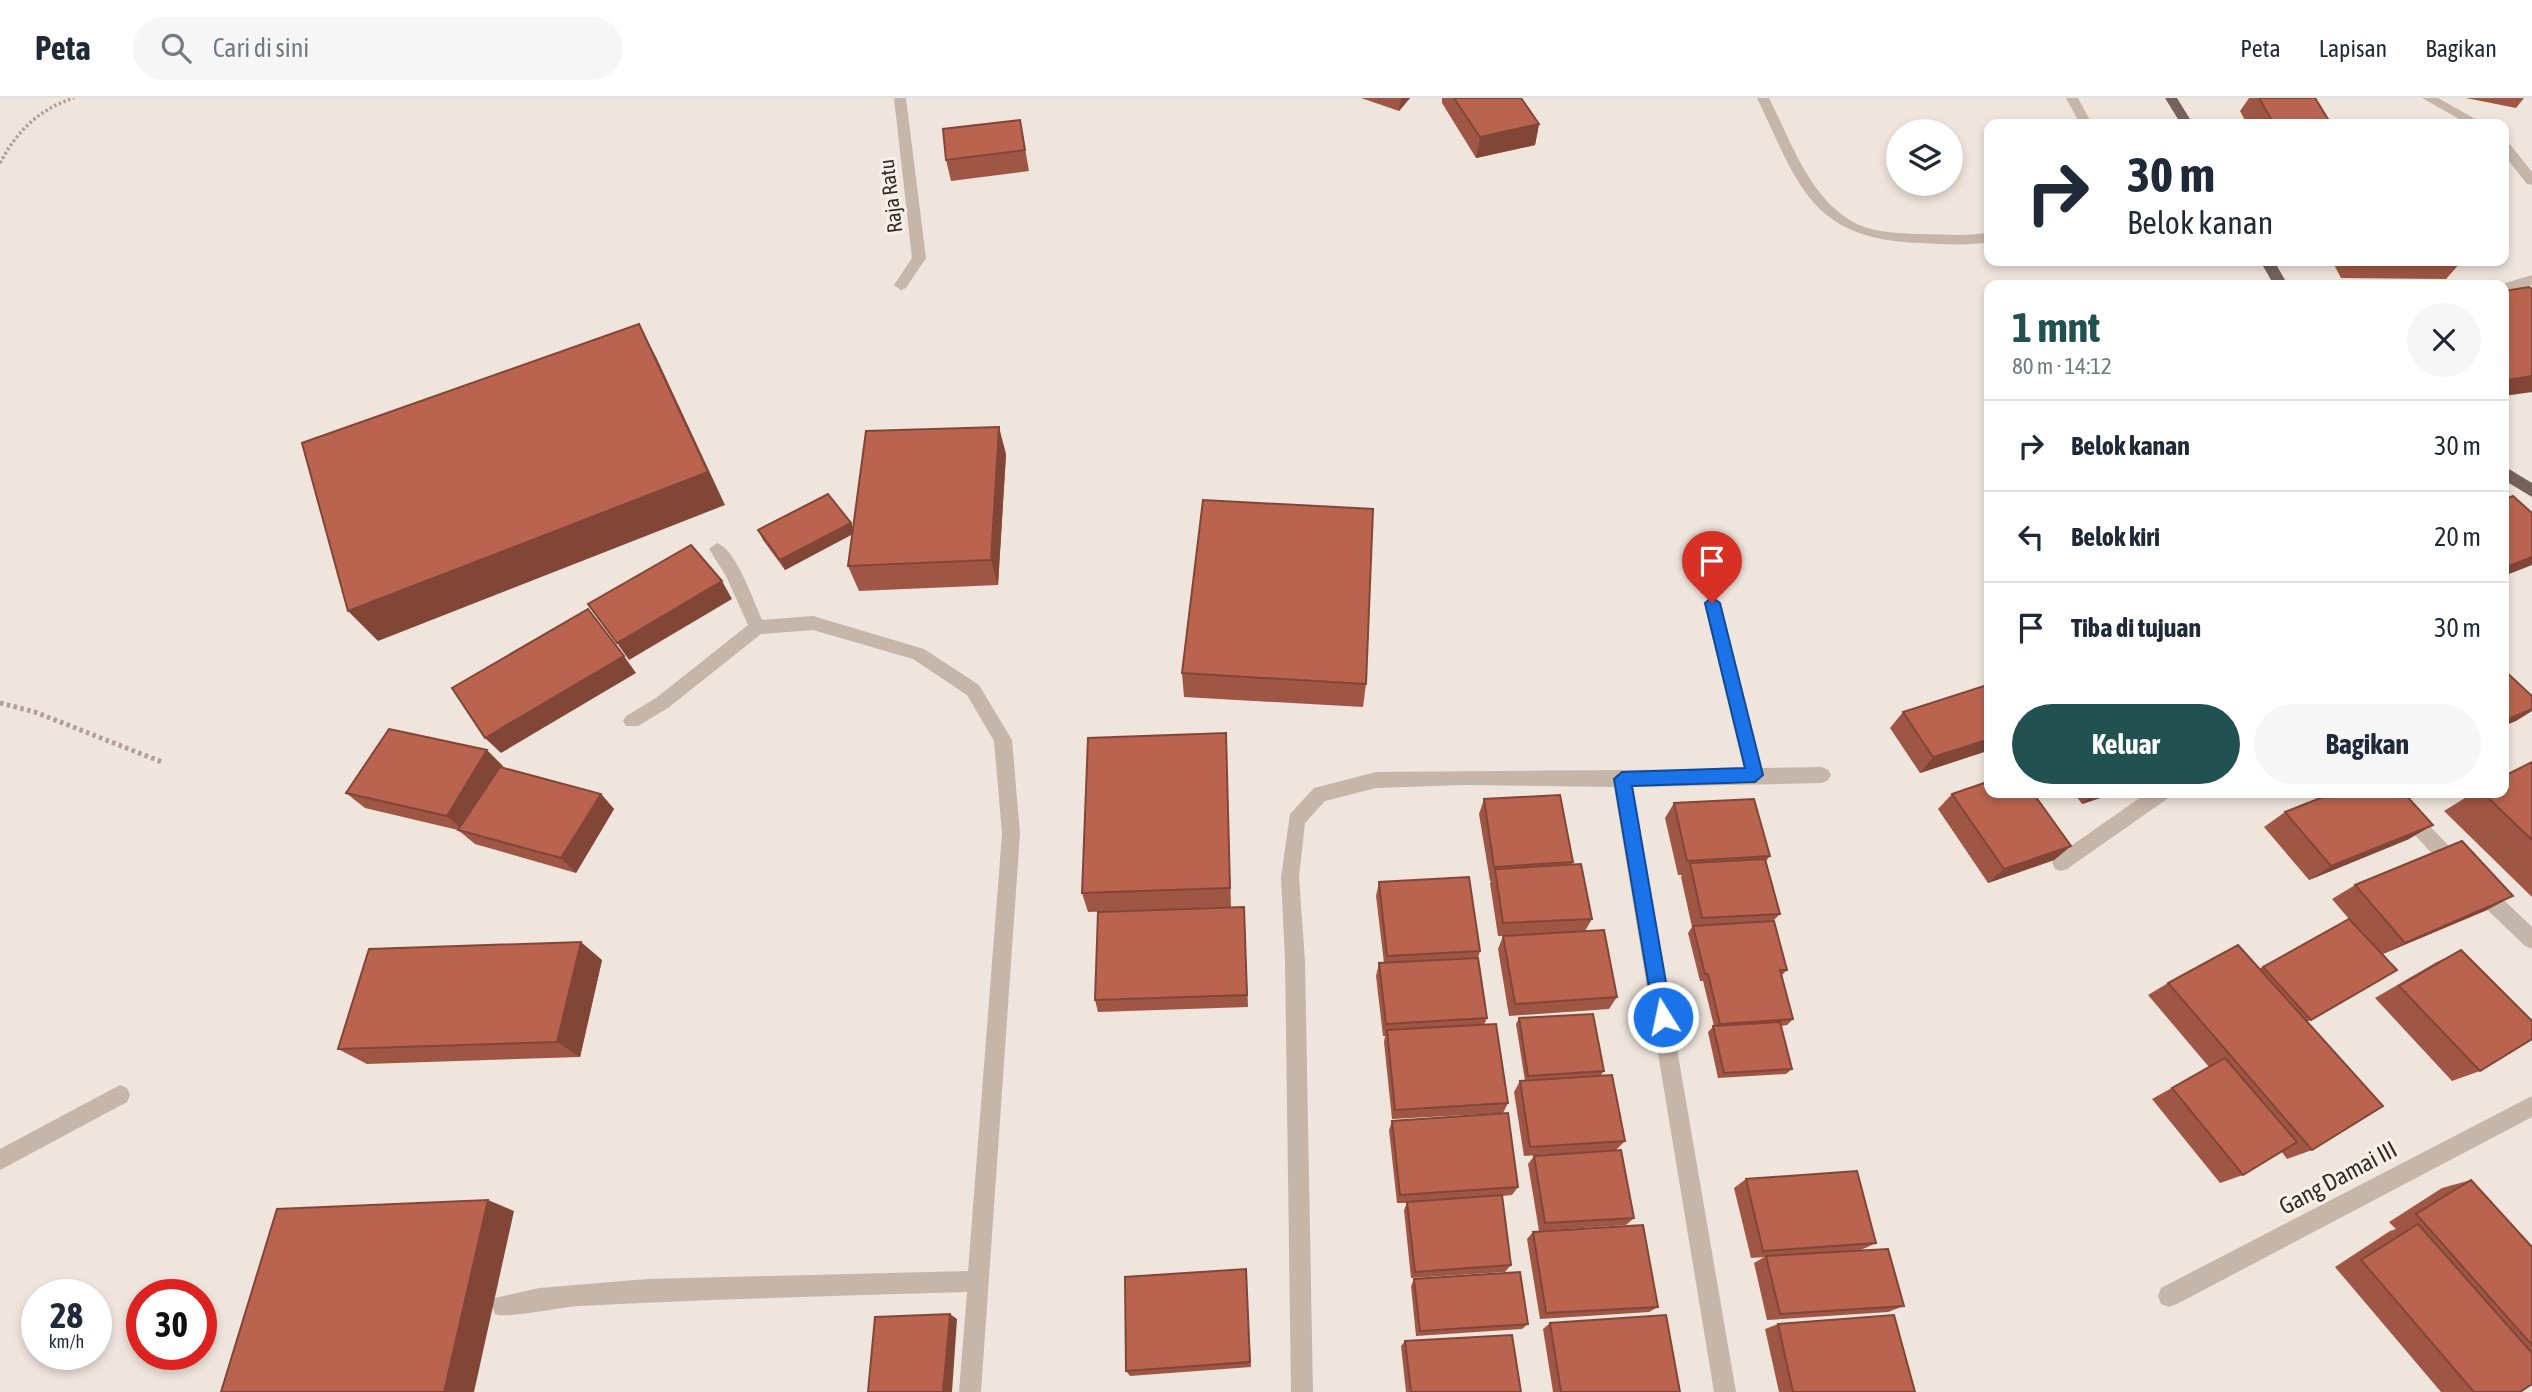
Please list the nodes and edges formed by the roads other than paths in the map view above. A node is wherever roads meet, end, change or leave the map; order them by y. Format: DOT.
graph roads {
  1 [pos="900,98"];
  2 [pos="1763,98"];
  3 [pos="2072,98"];
  4 [pos="2171,98"];
  5 [pos="2428,98"];
  6 [pos="2083,119"];
  7 [pos="2183,119"];
  8 [pos="2468,119"];
  9 [pos="2509,152"];
  10 [pos="2532,181"];
  11 [pos="1984,238"];
  12 [pos="2532,280"];
  13 [pos="901,285"];
  14 [pos="2509,287"];
  15 [pos="2509,475"];
  16 [pos="2532,491"];
  17 [pos="718,549"];
  18 [pos="1712,603"];
  19 [pos="757,627"];
  20 [pos="632,721"];
  21 [pos="1755,775"];
  22 [pos="1822,775"];
  23 [pos="1622,779"];
  24 [pos="2154,798"];
  25 [pos="2390,798"];
  26 [pos="2062,863"];
  27 [pos="2532,940"];
  28 [pos="120,1095"];
  29 [pos="2532,1106"];
  30 [pos="0,1160"];
  31 [pos="978,1281"];
  32 [pos="2169,1296"];
  33 [pos="503,1306"];
  34 [pos="970,1392"];
  35 [pos="1302,1392"];
  36 [pos="1725,1392"];
  1 -- 13 [label="street, Raja Ratu"];
  2 -- 11 [label="street"];
  3 -- 6 [label="street"];
  4 -- 7 [label="main road"];
  5 -- 8 [label="street"];
  9 -- 10 [label="street"];
  12 -- 14 [label="street"];
  15 -- 16 [label="main road"];
  17 -- 19 [label="street"];
  18 -- 21 [label="street"];
  19 -- 20 [label="street"];
  19 -- 31 [label="street"];
  21 -- 22 [label="street"];
  21 -- 23 [label="street"];
  23 -- 35 [label="street"];
  23 -- 36 [label="street"];
  24 -- 26 [label="street"];
  25 -- 27 [label="street"];
  28 -- 30 [label="street"];
  29 -- 32 [label="street, Gang Damai III"];
  31 -- 33 [label="street"];
  31 -- 34 [label="street"];
}
